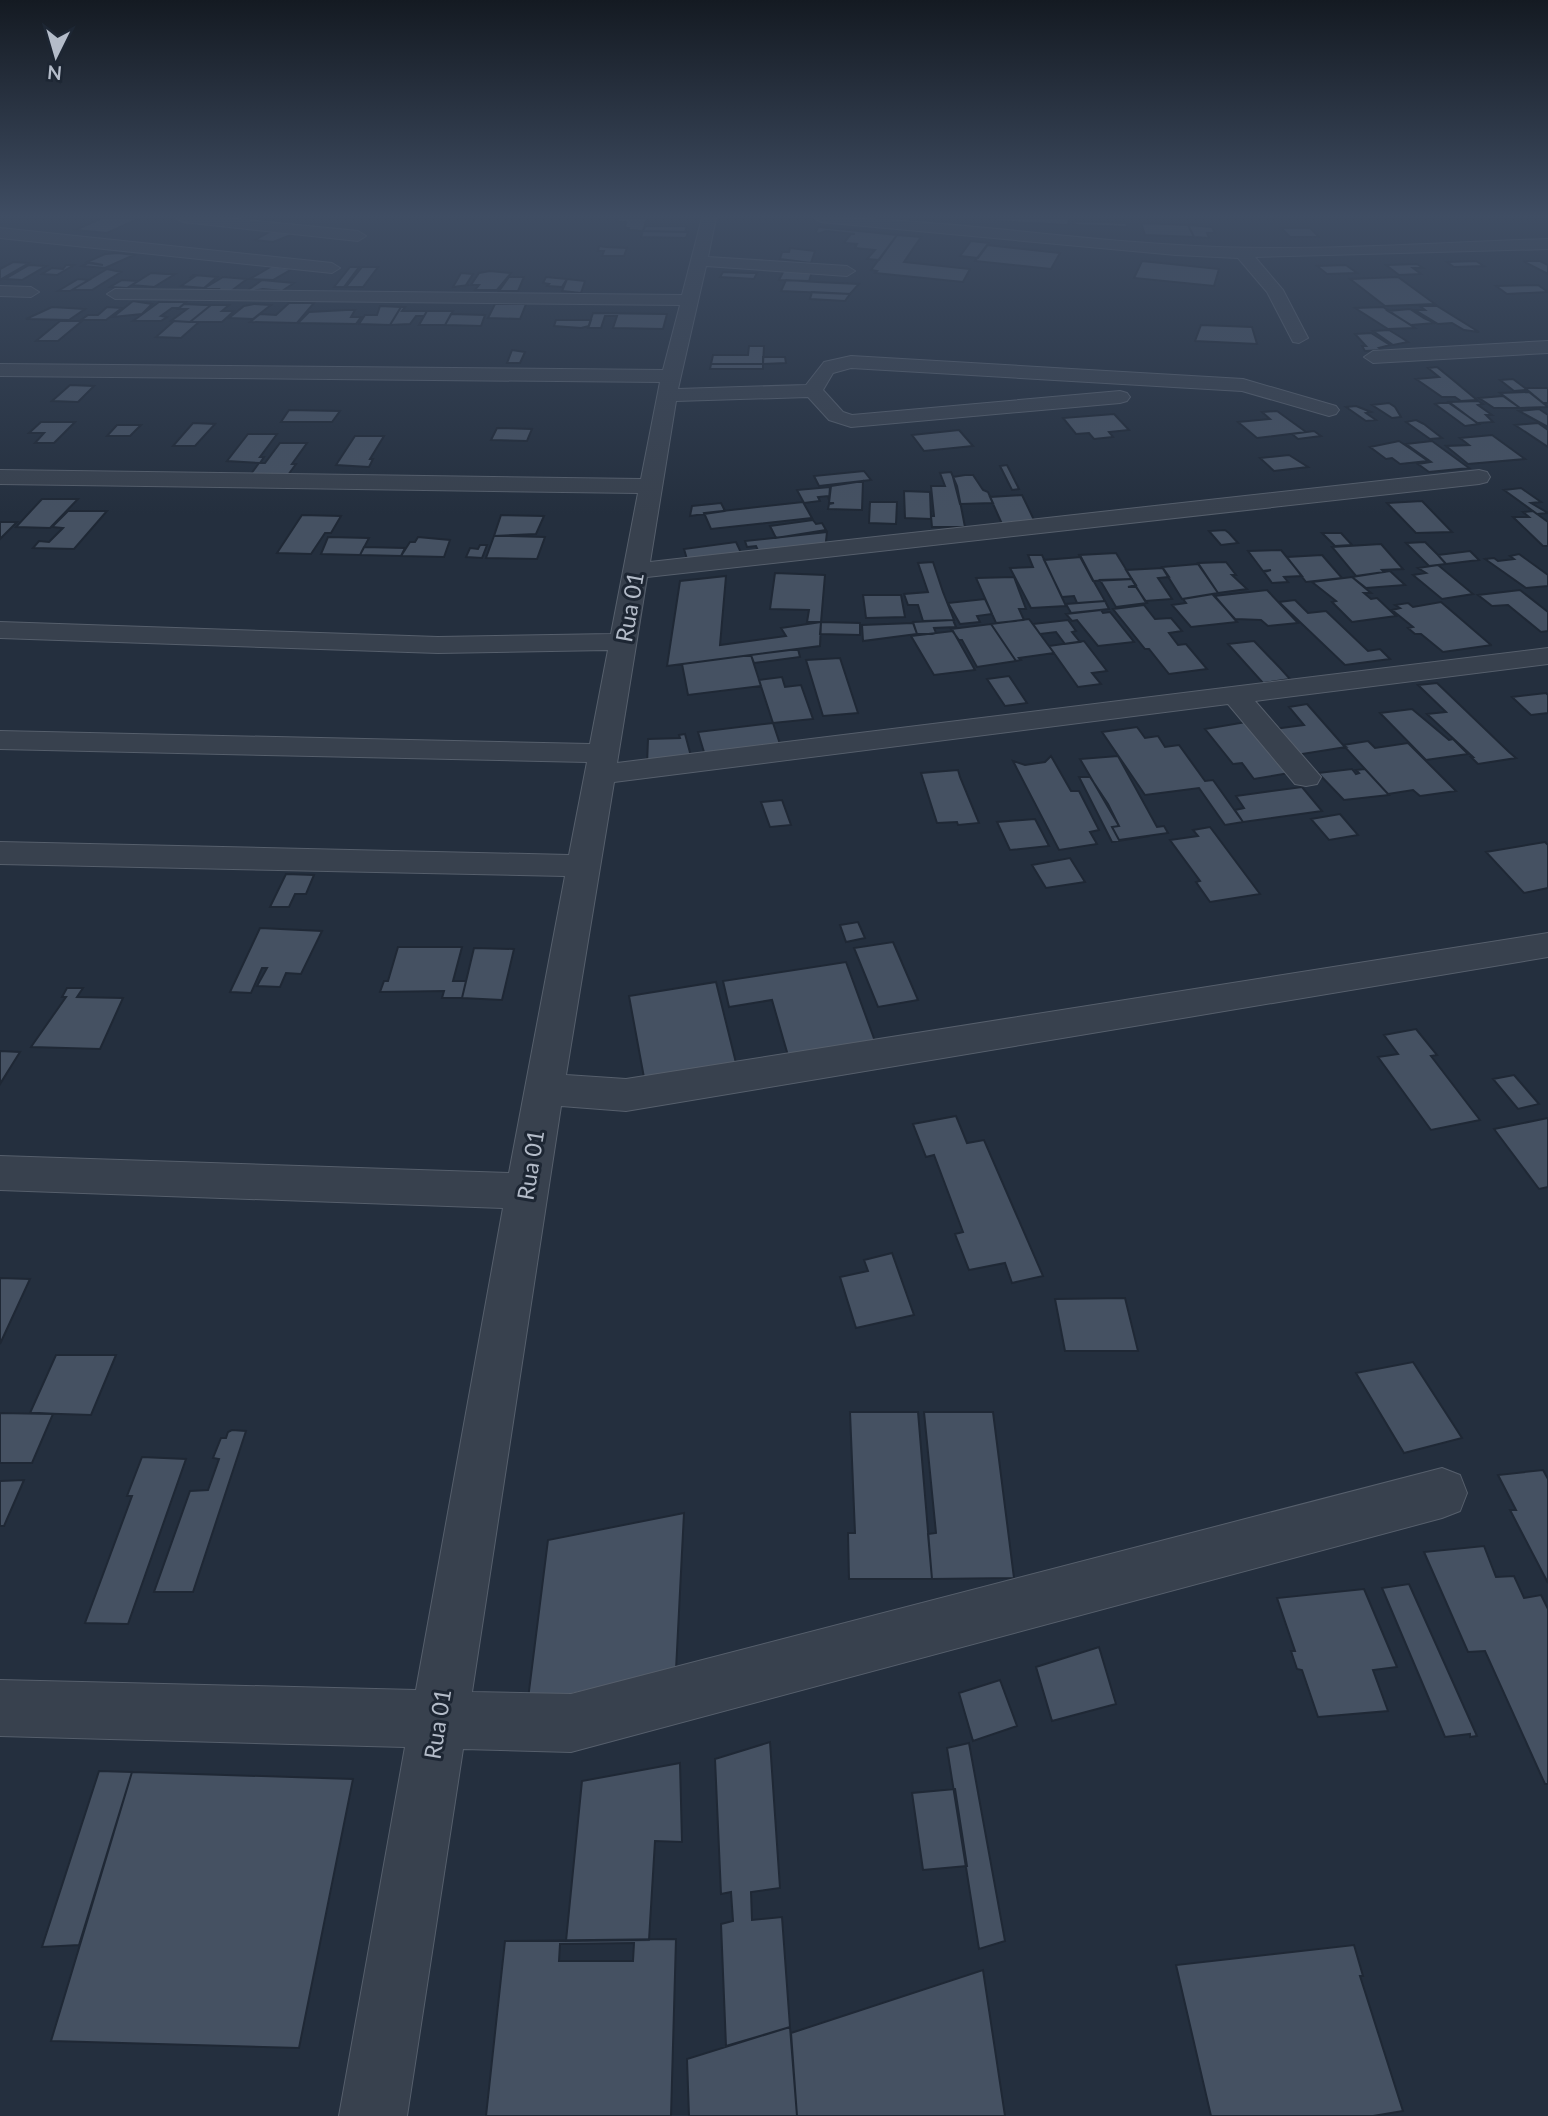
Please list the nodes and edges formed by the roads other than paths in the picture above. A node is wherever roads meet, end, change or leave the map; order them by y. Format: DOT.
graph roads {
  1 [pos="685,317"];
  2 [pos="1288,317"];
  3 [pos="1299,338"];
  4 [pos="1548,347"];
  5 [pos="1373,357"];
  6 [pos="0,370"];
  7 [pos="670,385"];
  8 [pos="1243,385"];
  9 [pos="813,391"];
  10 [pos="1329,410"];
  11 [pos="0,477"];
  12 [pos="1479,477"];
  13 [pos="651,486"];
  14 [pos="636,572"];
  15 [pos="0,630"];
  16 [pos="624,642"];
  17 [pos="1548,656"];
  18 [pos="1234,694"];
  19 [pos="0,740"];
  20 [pos="602,763"];
  21 [pos="1306,777"];
  22 [pos="0,853"];
  23 [pos="584,866"];
  24 [pos="1548,945"];
  25 [pos="544,1089"];
  26 [pos="0,1174"];
  27 [pos="527,1191"];
  28 [pos="1442,1493"];
  29 [pos="0,1709"];
  30 [pos="439,1720"];
  31 [pos="373,2116"];
  1 -- 7 [label="street, Rua 01"];
  2 -- 3 [label="street"];
  4 -- 5 [label="street"];
  6 -- 7 [label="street"];
  7 -- 9 [label="street"];
  7 -- 13 [label="street, Rua 01"];
  8 -- 9 [label="street"];
  8 -- 9 [label="street"];
  8 -- 10 [label="street"];
  11 -- 13 [label="street"];
  12 -- 14 [label="street"];
  13 -- 14 [label="street, Rua 01"];
  14 -- 16 [label="street, Rua 01"];
  15 -- 16 [label="street"];
  16 -- 20 [label="street, Rua 01"];
  17 -- 18 [label="street"];
  18 -- 20 [label="street"];
  18 -- 21 [label="street"];
  19 -- 20 [label="street"];
  20 -- 23 [label="street, Rua 01"];
  22 -- 23 [label="street"];
  23 -- 25 [label="street, Rua 01"];
  24 -- 25 [label="street"];
  25 -- 27 [label="street, Rua 01"];
  26 -- 27 [label="street"];
  27 -- 30 [label="street, Rua 01"];
  28 -- 30 [label="street"];
  29 -- 30 [label="street"];
  30 -- 31 [label="street, Rua 01"];
}
